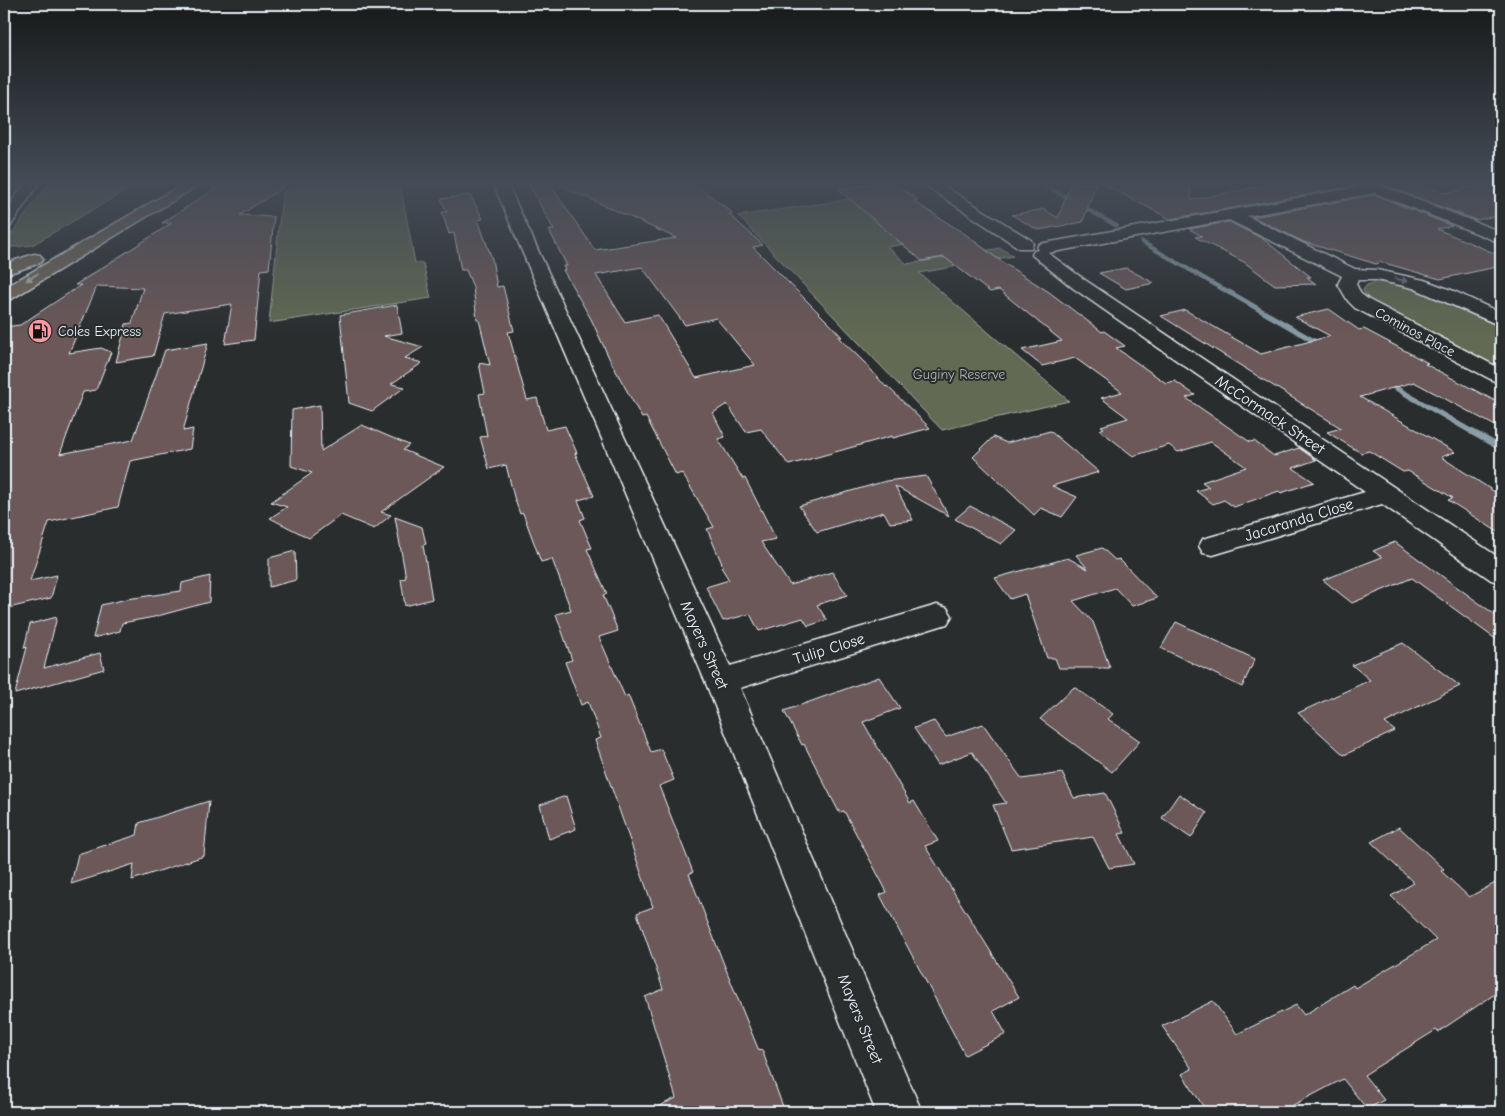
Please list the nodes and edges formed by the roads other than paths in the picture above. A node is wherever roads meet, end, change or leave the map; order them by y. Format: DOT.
graph roads {
  1 [pos="78,235"];
  2 [pos="104,235"];
  3 [pos="523,235"];
  4 [pos="1014,235"];
  5 [pos="1114,235"];
  6 [pos="1273,235"];
  7 [pos="1037,249"];
  8 [pos="34,259"];
  9 [pos="4,270"];
  10 [pos="1352,274"];
  11 [pos="4,278"];
  12 [pos="4,296"];
  13 [pos="1501,320"];
  14 [pos="1501,377"];
  15 [pos="1386,494"];
  16 [pos="1213,546"];
  17 [pos="1501,573"];
  18 [pos="937,616"];
  19 [pos="720,682"];
  20 [pos="899,1112"];
  1 -- 8 [label="main road"];
  2 -- 12 [label="main road, one-way"];
  3 -- 19 [label="street, Mayers Street"];
  4 -- 7 [label="street, McCormack Street"];
  5 -- 7 [label="street"];
  6 -- 10 [label="street"];
  7 -- 15 [label="street, McCormack Street"];
  8 -- 9 [label="main road"];
  8 -- 11 [label="main road"];
  10 -- 13 [label="street, one-way"];
  10 -- 14 [label="street, Cominos Place"];
  15 -- 16 [label="street, Jacaranda Close"];
  15 -- 17 [label="street, McCormack Street"];
  18 -- 19 [label="street, Tulip Close"];
  19 -- 20 [label="street, Mayers Street"];
}
